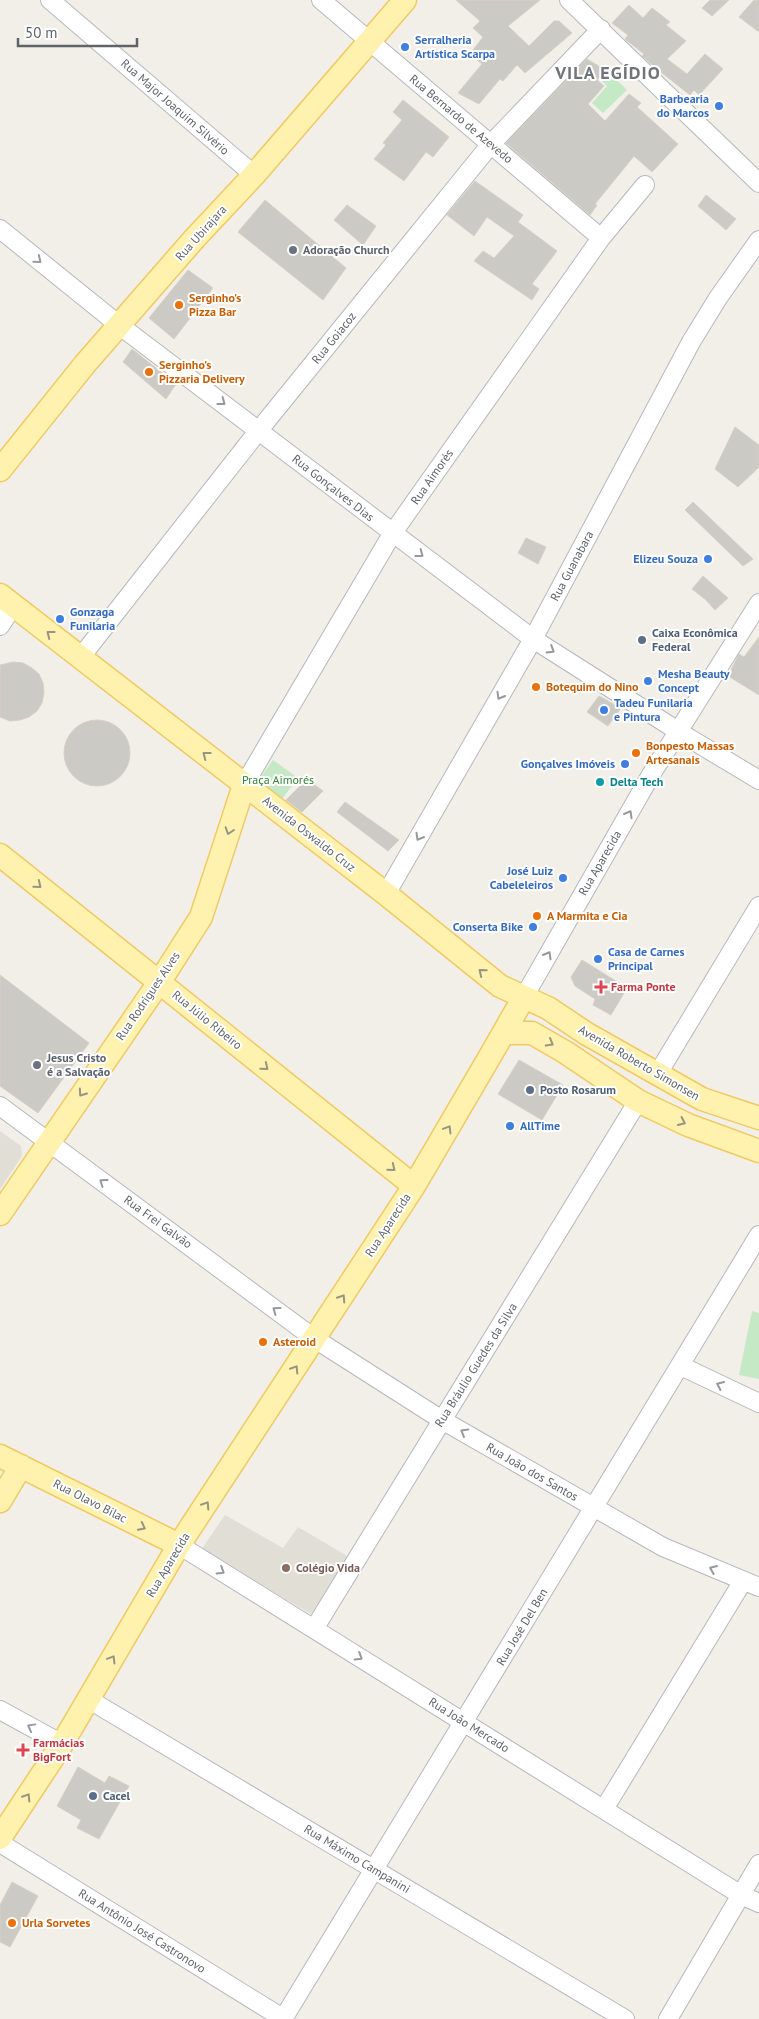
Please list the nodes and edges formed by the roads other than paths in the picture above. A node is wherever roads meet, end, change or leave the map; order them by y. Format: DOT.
graph roads {
  1 [pos="50,0"];
  2 [pos="321,0"];
  3 [pos="405,0"];
  4 [pos="569,0"];
  5 [pos="601,29"];
  6 [pos="370,42"];
  7 [pos="491,144"];
  8 [pos="254,175"];
  9 [pos="759,183"];
  10 [pos="645,185"];
  11 [pos="0,229"];
  12 [pos="601,238"];
  13 [pos="759,240"];
  14 [pos="120,325"];
  15 [pos="259,430"];
  16 [pos="0,470"];
  17 [pos="392,534"];
  18 [pos="7,601"];
  19 [pos="759,603"];
  20 [pos="0,626"];
  21 [pos="533,638"];
  22 [pos="80,658"];
  23 [pos="678,731"];
  24 [pos="759,780"];
  25 [pos="244,785"];
  26 [pos="0,854"];
  27 [pos="386,894"];
  28 [pos="759,906"];
  29 [pos="159,982"];
  30 [pos="524,997"];
  31 [pos="504,1033"];
  32 [pos="656,1074"];
  33 [pos="638,1101"];
  34 [pos="0,1106"];
  35 [pos="759,1118"];
  36 [pos="48,1141"];
  37 [pos="759,1151"];
  38 [pos="414,1186"];
  39 [pos="0,1214"];
  40 [pos="759,1234"];
  41 [pos="315,1338"];
  42 [pos="681,1366"];
  43 [pos="759,1404"];
  44 [pos="442,1420"];
  45 [pos="0,1456"];
  46 [pos="21,1466"];
  47 [pos="0,1501"];
  48 [pos="594,1508"];
  49 [pos="179,1546"];
  50 [pos="751,1584"];
  51 [pos="314,1629"];
  52 [pos="88,1699"];
  53 [pos="0,1710"];
  54 [pos="464,1722"];
  55 [pos="62,1744"];
  56 [pos="604,1809"];
  57 [pos="0,1838"];
  58 [pos="0,1843"];
  59 [pos="759,1864"];
  60 [pos="374,1870"];
  61 [pos="741,1894"];
  62 [pos="759,1903"];
  63 [pos="284,2019"];
  64 [pos="625,2019"];
  65 [pos="668,2019"];
  1 -- 8 [label="street, Rua Major Joaquim Silvério"];
  2 -- 6 [label="street, Rua Bernardo de Azevedo"];
  3 -- 6 [label="main road, Rua Ubirajara"];
  4 -- 5 [label="street"];
  5 -- 7 [label="street, Rua Goiacoz"];
  5 -- 9 [label="street"];
  6 -- 7 [label="street, Rua Bernardo de Azevedo"];
  6 -- 8 [label="main road, Rua Ubirajara"];
  7 -- 12 [label="street, Rua Bernardo de Azevedo"];
  7 -- 15 [label="street, Rua Goiacoz"];
  8 -- 14 [label="main road, Rua Ubirajara"];
  10 -- 12 [label="street, Rua Aimorés"];
  11 -- 14 [label="street, Rua Gonçalves Dias, one-way"];
  12 -- 17 [label="street, Rua Aimorés"];
  13 -- 21 [label="street, Rua Guanabara"];
  14 -- 15 [label="street, Rua Gonçalves Dias, one-way"];
  14 -- 16 [label="main road, Rua Ubirajara"];
  15 -- 17 [label="street, Rua Gonçalves Dias"];
  15 -- 22 [label="street, Rua Goiacoz"];
  17 -- 21 [label="street, Rua Gonçalves Dias, one-way"];
  17 -- 25 [label="street, Rua Aimorés"];
  18 -- 20 [label="street"];
  22 -- 18 [label="main road, Avenida Oswaldo Cruz, one-way"];
  19 -- 23 [label="street, Rua Aparecida"];
  21 -- 23 [label="street, Rua Gonçalves Dias, one-way"];
  21 -- 27 [label="street, Rua Guanabara, one-way"];
  25 -- 22 [label="main road, Avenida Oswaldo Cruz, one-way"];
  23 -- 24 [label="street, Rua Gonçalves Dias"];
  30 -- 23 [label="street, Rua Aparecida, one-way"];
  25 -- 27 [label="main road, Avenida Oswaldo Cruz"];
  25 -- 29 [label="main road, Rua Rodrigues Alves, one-way"];
  26 -- 29 [label="main road, Rua Júlio Ribeiro, one-way"];
  30 -- 27 [label="main road, Avenida Oswaldo Cruz, one-way"];
  28 -- 32 [label="street"];
  29 -- 36 [label="main road, Rua Rodrigues Alves, one-way"];
  29 -- 38 [label="main road, Rua Júlio Ribeiro, one-way"];
  30 -- 31 [label="main road, Rua Aparecida"];
  30 -- 32 [label="main road, Avenida Roberto Simonsen"];
  31 -- 33 [label="main road, one-way"];
  38 -- 31 [label="main road, Rua Aparecida, one-way"];
  32 -- 35 [label="main road, Avenida Roberto Simonsen"];
  33 -- 37 [label="main road, one-way"];
  33 -- 44 [label="street, Rua Bráulio Guedes da Silva"];
  34 -- 36 [label="street, Rua Frei Galvão"];
  36 -- 39 [label="main road, Rua Rodrigues Alves"];
  41 -- 36 [label="street, Rua Frei Galvão, one-way"];
  41 -- 38 [label="main road, Rua Aparecida, one-way"];
  40 -- 42 [label="street, Rua José Del Ben"];
  41 -- 44 [label="street, Rua João dos Santos"];
  49 -- 41 [label="main road, Rua Aparecida, one-way"];
  43 -- 42 [label="street, one-way"];
  42 -- 48 [label="street, Rua José Del Ben"];
  48 -- 44 [label="street, Rua João dos Santos, one-way"];
  44 -- 51 [label="street, Rua Bráulio Guedes da Silva"];
  45 -- 46 [label="main road, Rua Olavo Bilac"];
  46 -- 47 [label="main road"];
  46 -- 49 [label="main road, Rua Olavo Bilac, one-way"];
  50 -- 48 [label="street, Rua João dos Santos, one-way"];
  48 -- 54 [label="street, Rua José Del Ben"];
  49 -- 51 [label="street, Rua João Mercado, one-way"];
  52 -- 49 [label="main road, Rua Aparecida, one-way"];
  50 -- 56 [label="street"];
  51 -- 54 [label="street, Rua João Mercado, one-way"];
  52 -- 55 [label="main road, Rua Aparecida"];
  52 -- 60 [label="street, Rua Máximo Campanini"];
  55 -- 53 [label="street, one-way"];
  54 -- 56 [label="street, Rua João Mercado"];
  54 -- 60 [label="street, Rua José Del Ben"];
  57 -- 55 [label="main road, Rua Aparecida, one-way"];
  56 -- 61 [label="street, Rua João Mercado"];
  58 -- 63 [label="street, Rua Antônio José Castronovo"];
  59 -- 61 [label="street"];
  60 -- 63 [label="street, Rua José Del Ben"];
  60 -- 64 [label="street, Rua Máximo Campanini"];
  61 -- 62 [label="street, Rua João Mercado"];
  61 -- 65 [label="street"];
}
